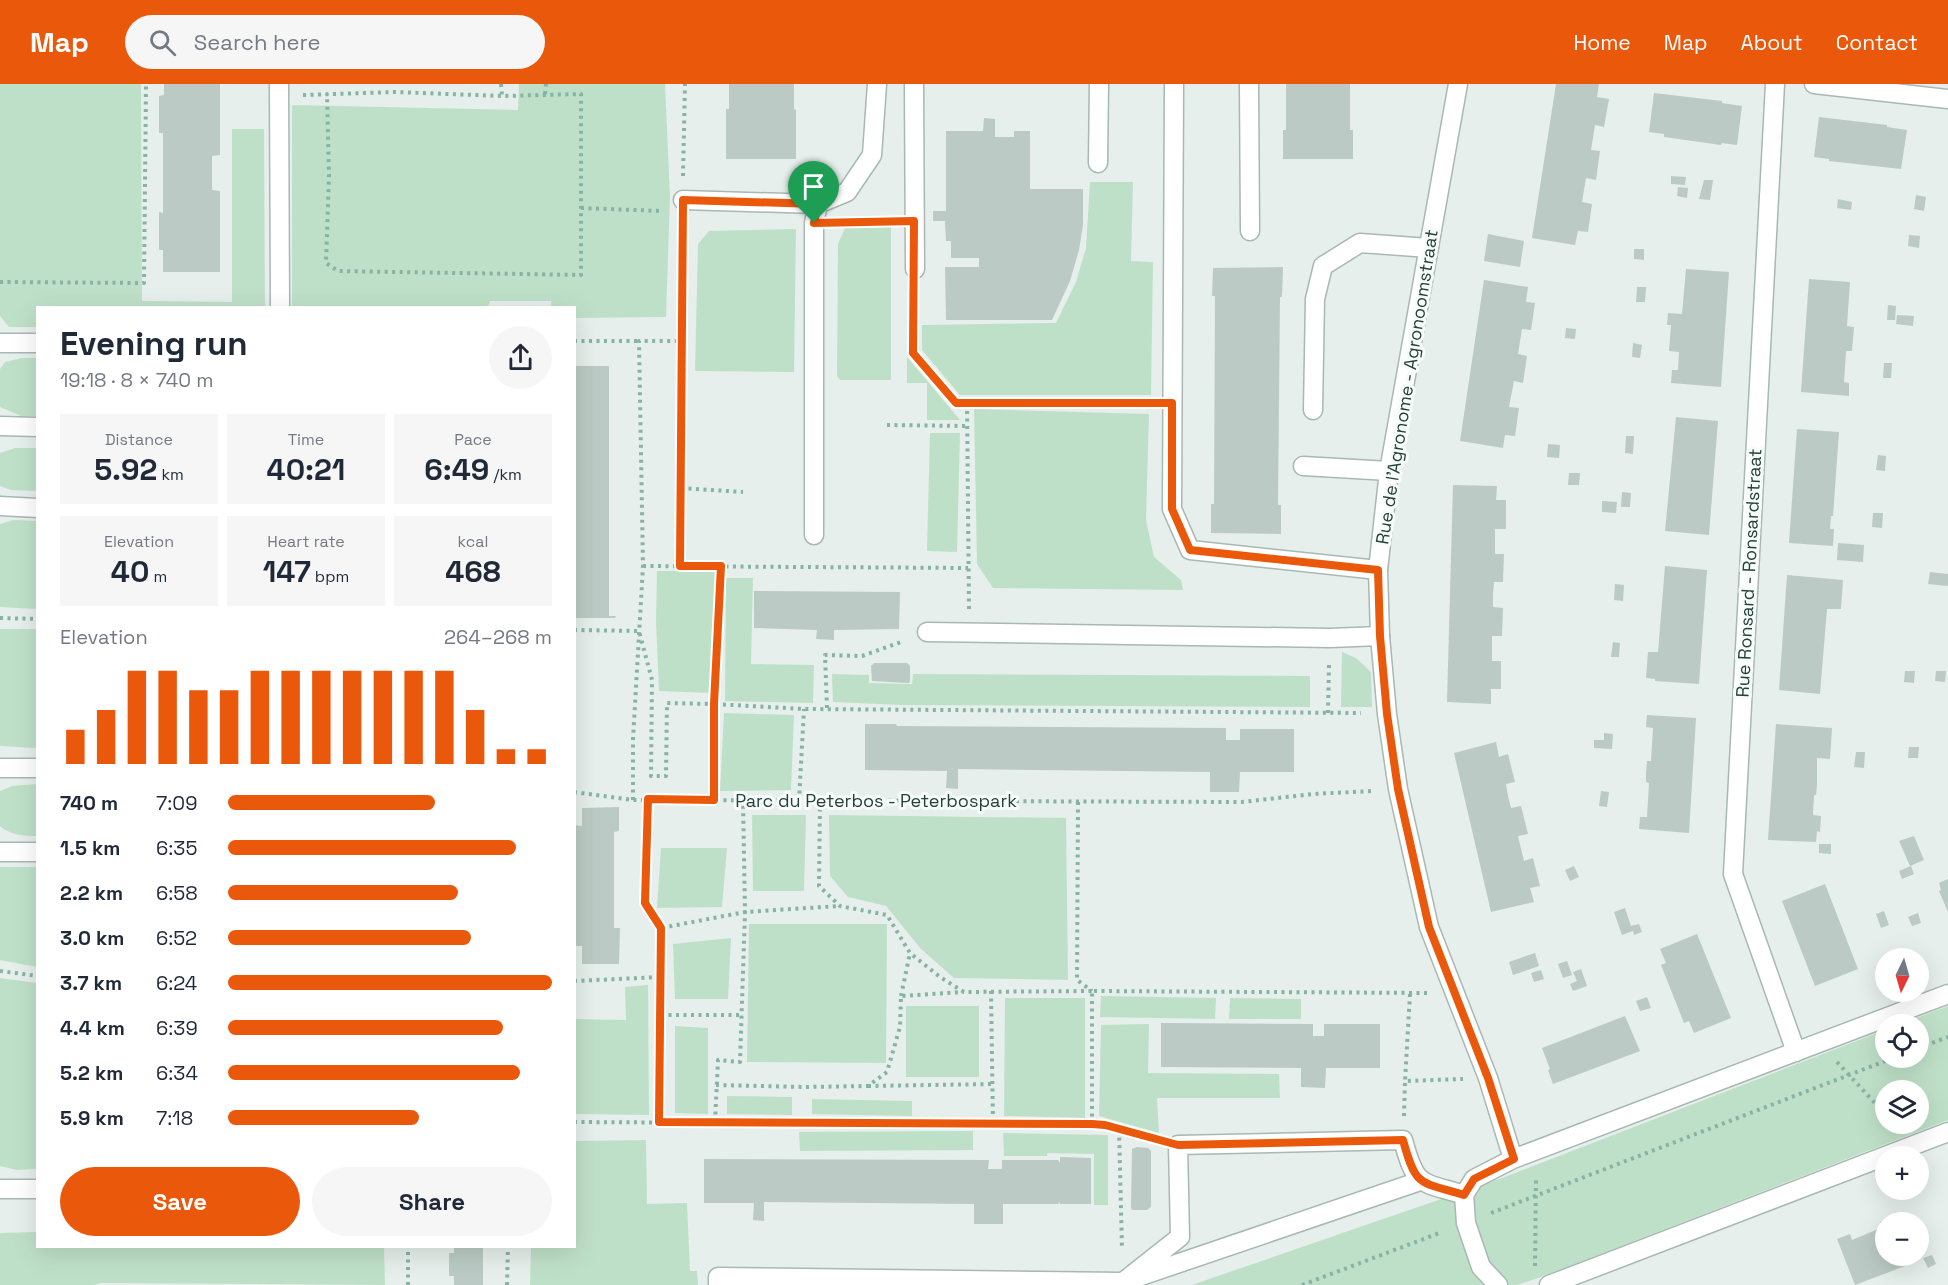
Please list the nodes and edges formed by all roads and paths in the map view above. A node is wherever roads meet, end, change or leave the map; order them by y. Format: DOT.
graph roads {
  1 [pos="146,84"];
  2 [pos="396,84"];
  3 [pos="501,84"];
  4 [pos="546,84"];
  5 [pos="685,84"];
  6 [pos="877,84"];
  7 [pos="914,84"];
  8 [pos="1099,84"];
  9 [pos="1174,84"];
  10 [pos="1239,84"];
  11 [pos="1249,84"];
  12 [pos="1458,84"];
  13 [pos="1775,84"];
  14 [pos="1814,84"];
  15 [pos="279,89"];
  16 [pos="395,92"];
  17 [pos="327,94"];
  18 [pos="545,94"];
  19 [pos="502,96"];
  20 [pos="1948,99"];
  21 [pos="1098,163"];
  22 [pos="818,204"];
  23 [pos="683,206"];
  24 [pos="581,208"];
  25 [pos="914,221"];
  26 [pos="814,223"];
  27 [pos="1250,231"];
  28 [pos="1429,248"];
  29 [pos="915,269"];
  30 [pos="0,282"];
  31 [pos="280,306"];
  32 [pos="576,341"];
  33 [pos="639,341"];
  34 [pos="682,341"];
  35 [pos="0,343"];
  36 [pos="36,343"];
  37 [pos="967,403"];
  38 [pos="1172,403"];
  39 [pos="1313,410"];
  40 [pos="887,425"];
  41 [pos="0,426"];
  42 [pos="967,426"];
  43 [pos="36,427"];
  44 [pos="1304,466"];
  45 [pos="1389,471"];
  46 [pos="681,488"];
  47 [pos="743,492"];
  48 [pos="0,506"];
  49 [pos="36,508"];
  50 [pos="814,535"];
  51 [pos="822,557"];
  52 [pos="680,566"];
  53 [pos="721,566"];
  54 [pos="642,567"];
  55 [pos="821,567"];
  56 [pos="968,568"];
  57 [pos="1378,570"];
  58 [pos="0,618"];
  59 [pos="36,620"];
  60 [pos="576,630"];
  61 [pos="639,631"];
  62 [pos="927,632"];
  63 [pos="969,633"];
  64 [pos="1380,636"];
  65 [pos="1330,638"];
  66 [pos="714,704"];
  67 [pos="826,708"];
  68 [pos="804,709"];
  69 [pos="1328,713"];
  70 [pos="1387,714"];
  71 [pos="0,768"];
  72 [pos="36,768"];
  73 [pos="1398,789"];
  74 [pos="576,792"];
  75 [pos="648,799"];
  76 [pos="633,800"];
  77 [pos="714,800"];
  78 [pos="743,800"];
  79 [pos="799,801"];
  80 [pos="819,801"];
  81 [pos="1078,802"];
  82 [pos="0,852"];
  83 [pos="36,852"];
  84 [pos="840,906"];
  85 [pos="745,912"];
  86 [pos="661,928"];
  87 [pos="910,953"];
  88 [pos="0,971"];
  89 [pos="36,976"];
  90 [pos="662,977"];
  91 [pos="576,981"];
  92 [pos="991,991"];
  93 [pos="1092,991"];
  94 [pos="964,992"];
  95 [pos="1454,992"];
  96 [pos="1410,993"];
  97 [pos="1948,994"];
  98 [pos="901,996"];
  99 [pos="661,1015"];
  100 [pos="741,1015"];
  101 [pos="1948,1036"];
  102 [pos="1929,1044"];
  103 [pos="1796,1052"];
  104 [pos="1835,1059"];
  105 [pos="1875,1065"];
  106 [pos="1849,1075"];
  107 [pos="1488,1078"];
  108 [pos="1405,1081"];
  109 [pos="992,1084"];
  110 [pos="716,1085"];
  111 [pos="868,1086"];
  112 [pos="1875,1103"];
  113 [pos="576,1122"];
  114 [pos="659,1122"];
  115 [pos="715,1122"];
  116 [pos="993,1124"];
  117 [pos="1092,1124"];
  118 [pos="1119,1128"];
  119 [pos="1948,1132"];
  120 [pos="1403,1140"];
  121 [pos="1178,1145"];
  122 [pos="1536,1152"];
  123 [pos="1514,1159"];
  124 [pos="1420,1182"];
  125 [pos="0,1189"];
  126 [pos="36,1189"];
  127 [pos="1464,1195"];
  128 [pos="1536,1195"];
  129 [pos="1466,1223"];
  130 [pos="408,1248"];
  131 [pos="508,1248"];
  132 [pos="1535,1268"];
  133 [pos="1120,1283"];
  134 [pos="408,1285"];
  135 [pos="507,1285"];
  136 [pos="718,1285"];
  137 [pos="1302,1285"];
  138 [pos="1498,1285"];
  139 [pos="1549,1285"];
  1 -- 30 [label="path"];
  2 -- 16 [label="path"];
  3 -- 19 [label="path"];
  4 -- 18 [label="path"];
  5 -- 23 [label="path"];
  6 -- 22 [label="street"];
  7 -- 25 [label="street"];
  8 -- 21 [label="street"];
  9 -- 38 [label="street"];
  10 -- 11 [label="street"];
  11 -- 27 [label="street"];
  12 -- 28 [label="street, Rue de l'Agronome - Agronoomstraat"];
  13 -- 103 [label="street, Rue Ronsard - Ronsardstraat"];
  14 -- 20 [label="street"];
  15 -- 17 [label="path"];
  15 -- 31 [label="street"];
  16 -- 17 [label="path"];
  16 -- 19 [label="path"];
  17 -- 24 [label="path"];
  18 -- 19 [label="path"];
  18 -- 24 [label="path"];
  22 -- 23 [label="street"];
  22 -- 26 [label="street"];
  23 -- 24 [label="path"];
  23 -- 34 [label="path"];
  25 -- 26 [label="path"];
  25 -- 29 [label="street"];
  26 -- 50 [label="street"];
  28 -- 39 [label="street"];
  28 -- 45 [label="street, Rue de l'Agronome - Agronoomstraat"];
  29 -- 37 [label="path"];
  32 -- 33 [label="path"];
  33 -- 34 [label="path"];
  33 -- 54 [label="path"];
  34 -- 46 [label="path"];
  35 -- 36 [label="street"];
  37 -- 38 [label="path"];
  37 -- 42 [label="path"];
  38 -- 57 [label="street"];
  40 -- 42 [label="path"];
  41 -- 43 [label="street"];
  42 -- 56 [label="path"];
  44 -- 45 [label="street"];
  45 -- 57 [label="street, Rue de l'Agronome - Agronoomstraat"];
  46 -- 47 [label="path"];
  46 -- 52 [label="path"];
  48 -- 49 [label="street"];
  51 -- 55 [label="path"];
  52 -- 53 [label="path"];
  52 -- 54 [label="path"];
  53 -- 55 [label="path"];
  53 -- 66 [label="path"];
  54 -- 61 [label="path"];
  55 -- 56 [label="path"];
  56 -- 63 [label="path"];
  57 -- 64 [label="street, Rue de l'Agronome - Agronoomstraat"];
  58 -- 59 [label="path"];
  60 -- 61 [label="path"];
  61 -- 66 [label="path"];
  61 -- 76 [label="path"];
  62 -- 63 [label="street"];
  62 -- 67 [label="path"];
  63 -- 65 [label="street"];
  64 -- 65 [label="street"];
  64 -- 70 [label="street, Rue de l'Agronome - Agronoomstraat"];
  65 -- 69 [label="path"];
  66 -- 68 [label="path"];
  66 -- 77 [label="path"];
  67 -- 68 [label="path"];
  67 -- 69 [label="path"];
  68 -- 79 [label="path"];
  69 -- 70 [label="path"];
  70 -- 73 [label="street, Rue de l'Agronome - Agronoomstraat"];
  71 -- 72 [label="street"];
  73 -- 81 [label="path, Parc du Peterbos - Peterbospark"];
  73 -- 95 [label="street, Rue de l'Agronome - Agronoomstraat"];
  74 -- 76 [label="path, Parc du Peterbos - Peterbospark"];
  75 -- 76 [label="path, Parc du Peterbos - Peterbospark"];
  75 -- 77 [label="path, Parc du Peterbos - Peterbospark"];
  75 -- 86 [label="path"];
  77 -- 78 [label="path, Parc du Peterbos - Peterbospark"];
  78 -- 79 [label="path, Parc du Peterbos - Peterbospark"];
  78 -- 85 [label="path"];
  79 -- 80 [label="path, Parc du Peterbos - Peterbospark"];
  80 -- 81 [label="path, Parc du Peterbos - Peterbospark"];
  80 -- 84 [label="path"];
  81 -- 93 [label="path"];
  82 -- 83 [label="street"];
  84 -- 85 [label="path"];
  84 -- 87 [label="path"];
  85 -- 86 [label="path"];
  85 -- 100 [label="path"];
  86 -- 90 [label="path"];
  87 -- 94 [label="path"];
  87 -- 98 [label="path"];
  88 -- 89 [label="path"];
  90 -- 91 [label="path"];
  90 -- 99 [label="path"];
  92 -- 93 [label="path"];
  92 -- 94 [label="path"];
  92 -- 109 [label="path"];
  93 -- 96 [label="path"];
  93 -- 117 [label="path"];
  94 -- 98 [label="path"];
  95 -- 96 [label="path"];
  95 -- 107 [label="street, Rue de l'Agronome - Agronoomstraat"];
  96 -- 108 [label="path"];
  97 -- 103 [label="street"];
  98 -- 111 [label="path"];
  99 -- 100 [label="path"];
  99 -- 114 [label="path"];
  100 -- 110 [label="path"];
  101 -- 102 [label="path"];
  103 -- 122 [label="street"];
  104 -- 106 [label="path"];
  105 -- 106 [label="path"];
  106 -- 112 [label="path"];
  106 -- 128 [label="path"];
  107 -- 108 [label="path"];
  107 -- 123 [label="street, Rue de l'Agronome - Agronoomstraat"];
  108 -- 120 [label="path"];
  109 -- 111 [label="path"];
  109 -- 116 [label="path"];
  110 -- 111 [label="path"];
  110 -- 115 [label="path"];
  113 -- 114 [label="path"];
  114 -- 115 [label="path"];
  115 -- 116 [label="path"];
  116 -- 117 [label="path"];
  117 -- 118 [label="path"];
  118 -- 121 [label="path"];
  118 -- 133 [label="path"];
  119 -- 139 [label="street"];
  120 -- 121 [label="street"];
  120 -- 124 [label="street"];
  121 -- 133 [label="street"];
  122 -- 123 [label="street"];
  122 -- 128 [label="path"];
  123 -- 127 [label="street"];
  124 -- 127 [label="street"];
  124 -- 133 [label="street"];
  125 -- 126 [label="street"];
  127 -- 129 [label="street"];
  128 -- 129 [label="path"];
  128 -- 132 [label="path"];
  129 -- 137 [label="path"];
  129 -- 138 [label="street"];
  130 -- 134 [label="path"];
  131 -- 135 [label="path"];
  133 -- 136 [label="street"];
}
